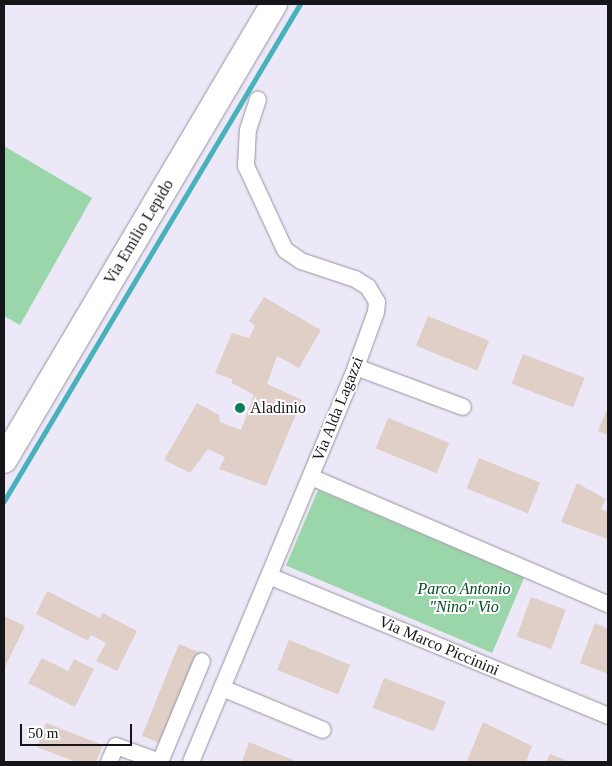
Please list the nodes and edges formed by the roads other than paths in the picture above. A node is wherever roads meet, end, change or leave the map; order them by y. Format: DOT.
graph roads {
  1 [pos="274,4"];
  2 [pos="258,100"];
  3 [pos="356,367"];
  4 [pos="463,407"];
  5 [pos="5,453"];
  6 [pos="311,477"];
  7 [pos="269,576"];
  8 [pos="608,604"];
  9 [pos="202,661"];
  10 [pos="222,688"];
  11 [pos="608,716"];
  12 [pos="323,730"];
  13 [pos="109,762"];
  14 [pos="191,762"];
  1 -- 5 [label="main road, Via Emilio Lepido"];
  2 -- 3 [label="street, Via Alda Lagazzi"];
  3 -- 4 [label="street"];
  3 -- 6 [label="street, Via Alda Lagazzi"];
  6 -- 7 [label="street, Via Alda Lagazzi"];
  6 -- 8 [label="street"];
  7 -- 10 [label="street, Via Alda Lagazzi"];
  7 -- 11 [label="street, Via Marco Piccinini"];
  9 -- 13 [label="street"];
  10 -- 12 [label="street"];
  10 -- 14 [label="street, Via Alda Lagazzi"];
}
